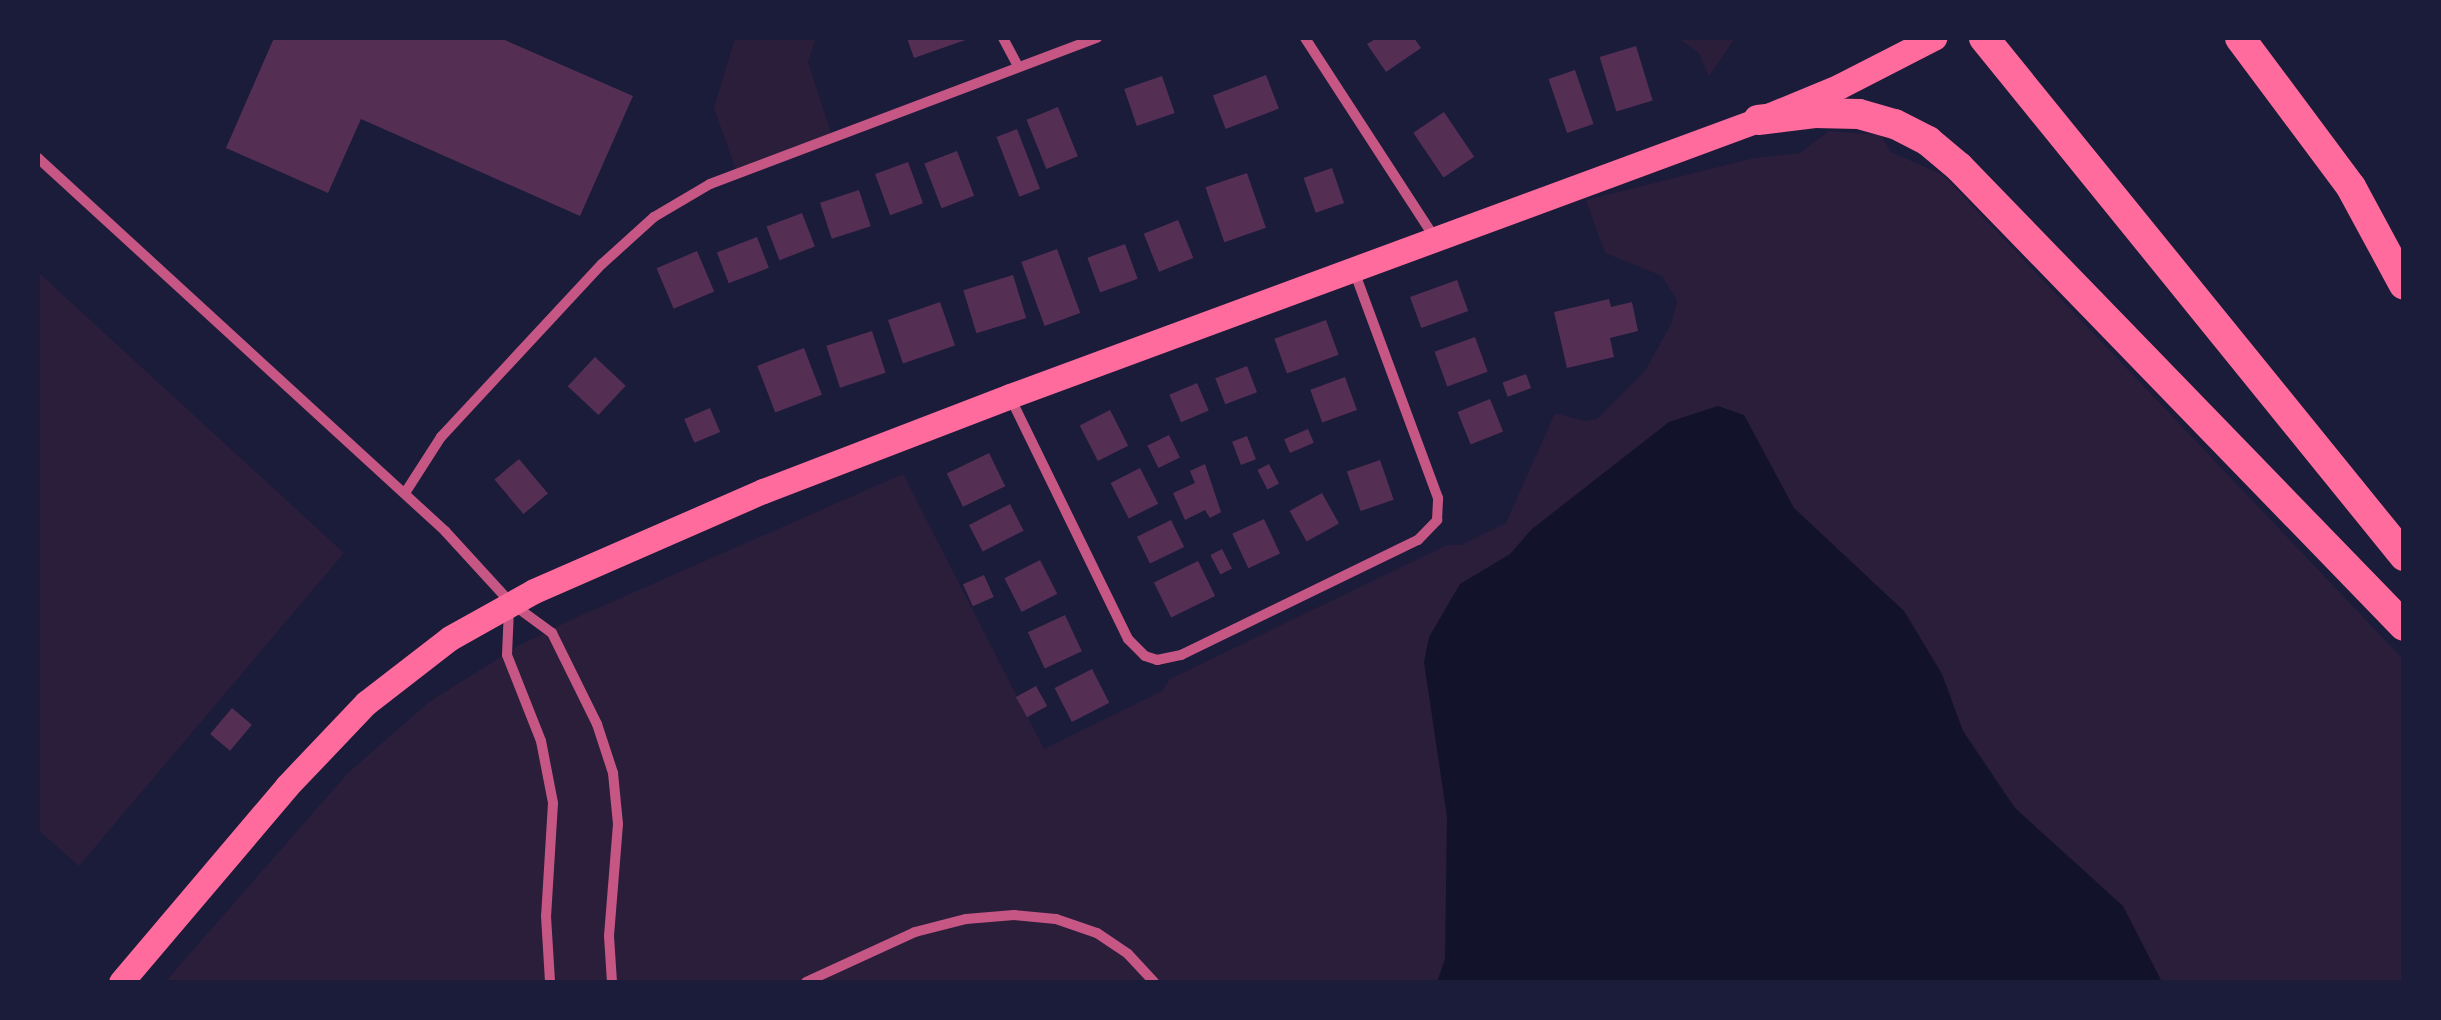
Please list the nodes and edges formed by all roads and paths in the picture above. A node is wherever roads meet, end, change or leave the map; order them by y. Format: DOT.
graph roads {
  1 [pos="1003,38"];
  2 [pos="1097,38"];
  3 [pos="1305,38"];
  4 [pos="1984,38"];
  5 [pos="2240,38"];
  6 [pos="1924,43"];
  7 [pos="1018,66"];
  8 [pos="1758,120"];
  9 [pos="38,158"];
  10 [pos="1436,239"];
  11 [pos="1354,268"];
  12 [pos="2404,284"];
  13 [pos="1010,396"];
  14 [pos="405,494"];
  15 [pos="2404,556"];
  16 [pos="511,603"];
  17 [pos="2404,626"];
  18 [pos="121,982"];
  19 [pos="550,982"];
  20 [pos="612,982"];
  21 [pos="806,982"];
  22 [pos="1154,982"];
  1 -- 7 [label="street"];
  2 -- 7 [label="street"];
  3 -- 10 [label="street"];
  4 -- 15 [label="highway"];
  5 -- 12 [label="highway"];
  6 -- 8 [label="main road"];
  7 -- 14 [label="street"];
  8 -- 10 [label="main road"];
  8 -- 17 [label="highway"];
  9 -- 14 [label="street"];
  10 -- 11 [label="main road"];
  11 -- 13 [label="main road"];
  11 -- 13 [label="street"];
  13 -- 16 [label="main road"];
  14 -- 16 [label="street"];
  16 -- 18 [label="main road"];
  16 -- 19 [label="street"];
  16 -- 20 [label="street"];
  21 -- 22 [label="street"];
}
